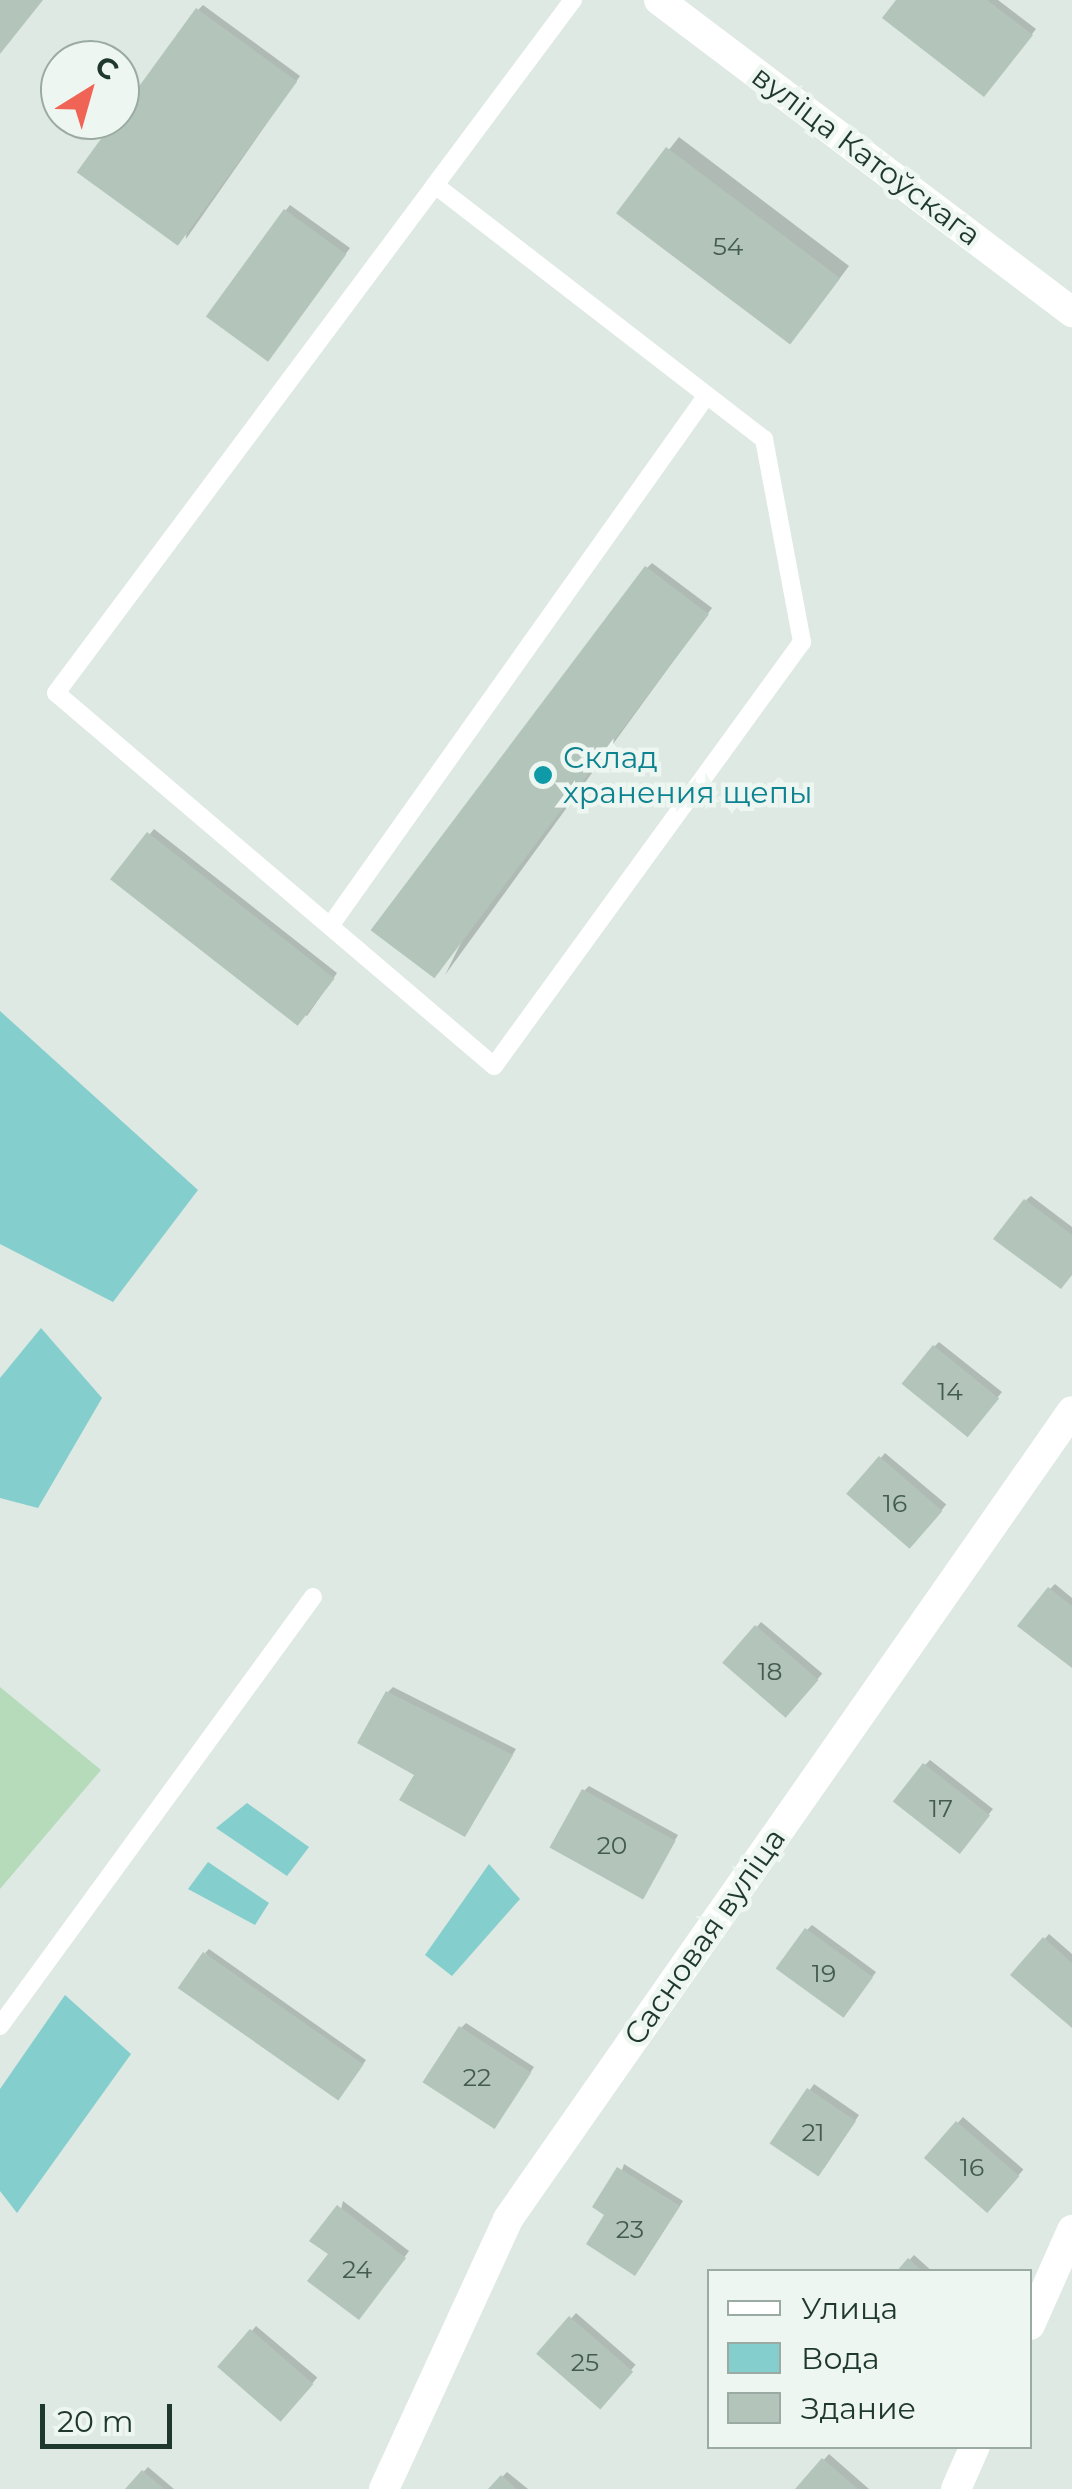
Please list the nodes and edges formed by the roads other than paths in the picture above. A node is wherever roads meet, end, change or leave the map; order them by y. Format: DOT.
graph roads {
  1 [pos="573,0"];
  2 [pos="659,0"];
  3 [pos="434,185"];
  4 [pos="1072,312"];
  5 [pos="706,395"];
  6 [pos="330,926"];
  7 [pos="1072,1411"];
  8 [pos="313,1597"];
  9 [pos="0,2026"];
  10 [pos="1072,2230"];
  11 [pos="1032,2320"];
  12 [pos="974,2449"];
  13 [pos="384,2489"];
  14 [pos="956,2489"];
  1 -- 3 [label="lane"];
  2 -- 4 [label="street, вуліца Катоўскага"];
  3 -- 5 [label="lane"];
  3 -- 6 [label="lane"];
  5 -- 6 [label="lane"];
  5 -- 6 [label="lane"];
  7 -- 13 [label="street, Сасновая вуліца"];
  8 -- 9 [label="lane"];
  10 -- 11 [label="street"];
  12 -- 14 [label="street"];
}
